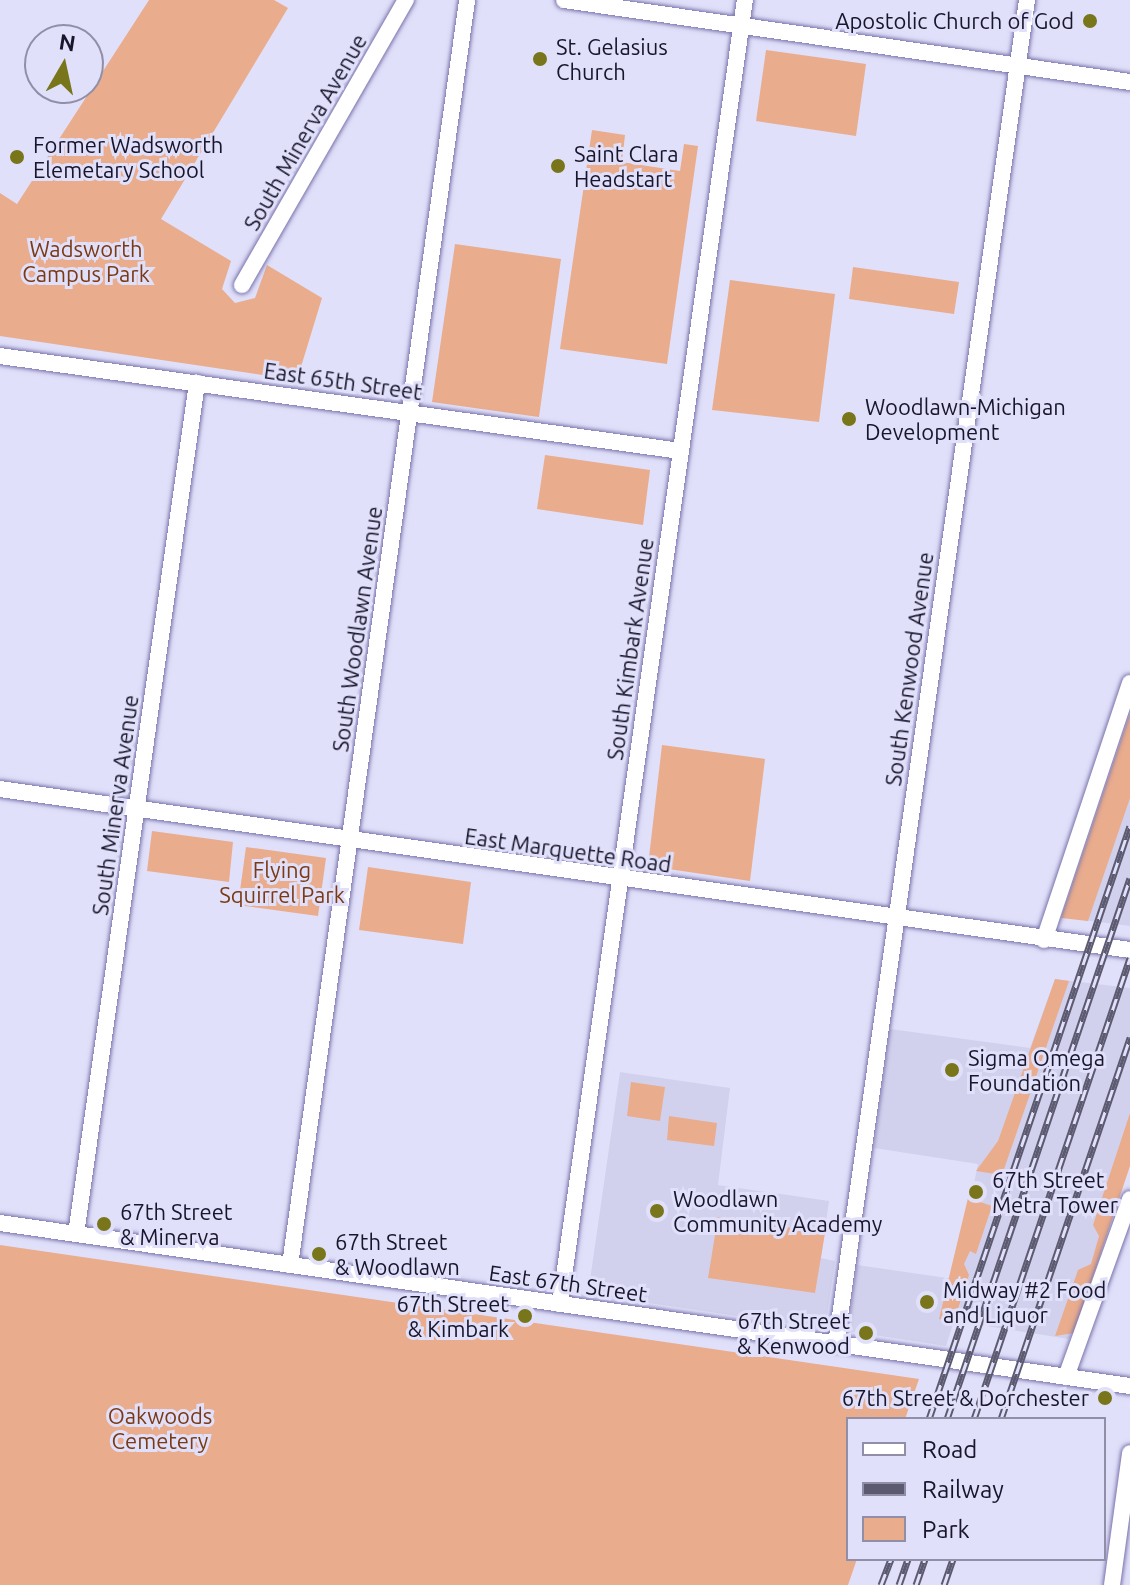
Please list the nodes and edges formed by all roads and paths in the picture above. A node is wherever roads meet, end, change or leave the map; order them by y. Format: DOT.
graph roads {
  1 [pos="406,0"];
  2 [pos="467,0"];
  3 [pos="564,0"];
  4 [pos="745,0"];
  5 [pos="1027,0"];
  6 [pos="742,26"];
  7 [pos="1017,66"];
  8 [pos="1130,82"];
  9 [pos="242,285"];
  10 [pos="0,356"];
  11 [pos="197,383"];
  12 [pos="409,413"];
  13 [pos="680,451"];
  14 [pos="1130,683"];
  15 [pos="0,789"];
  16 [pos="137,809"];
  17 [pos="349,841"];
  18 [pos="620,880"];
  19 [pos="895,919"];
  20 [pos="1044,940"];
  21 [pos="1130,950"];
  22 [pos="1130,1199"];
  23 [pos="0,1223"];
  24 [pos="76,1234"];
  25 [pos="290,1265"];
  26 [pos="560,1304"];
  27 [pos="836,1344"];
  28 [pos="1066,1377"];
  29 [pos="1130,1386"];
  30 [pos="1130,1453"];
  31 [pos="1112,1585"];
  1 -- 9 [label="street, South Minerva Avenue"];
  2 -- 12 [label="street, South Woodlawn Avenue"];
  3 -- 6 [label="street"];
  4 -- 6 [label="street, South Kimbark Avenue"];
  5 -- 7 [label="street, South Kenwood Avenue"];
  6 -- 7 [label="street"];
  6 -- 13 [label="street, South Kimbark Avenue"];
  7 -- 8 [label="street"];
  7 -- 19 [label="street, South Kenwood Avenue"];
  10 -- 11 [label="street, East 65th Street"];
  11 -- 12 [label="street, East 65th Street"];
  11 -- 16 [label="street, South Minerva Avenue"];
  12 -- 13 [label="street, East 65th Street"];
  12 -- 17 [label="street, South Woodlawn Avenue"];
  13 -- 18 [label="street, South Kimbark Avenue"];
  14 -- 20 [label="street"];
  15 -- 16 [label="street, East Marquette Road"];
  16 -- 17 [label="street, East Marquette Road"];
  16 -- 24 [label="street, South Minerva Avenue"];
  17 -- 18 [label="street, East Marquette Road"];
  17 -- 25 [label="street, South Woodlawn Avenue"];
  18 -- 19 [label="street, East Marquette Road"];
  18 -- 26 [label="street, South Kimbark Avenue"];
  19 -- 20 [label="street, East Marquette Road"];
  19 -- 27 [label="street, South Kenwood Avenue"];
  20 -- 21 [label="street, East Marquette Road"];
  22 -- 28 [label="street"];
  23 -- 24 [label="street, East 67th Street"];
  24 -- 25 [label="street, East 67th Street"];
  25 -- 26 [label="street, East 67th Street"];
  26 -- 27 [label="street, East 67th Street"];
  27 -- 28 [label="street, East 67th Street"];
  28 -- 29 [label="street, East 67th Street"];
  30 -- 31 [label="street"];
}
